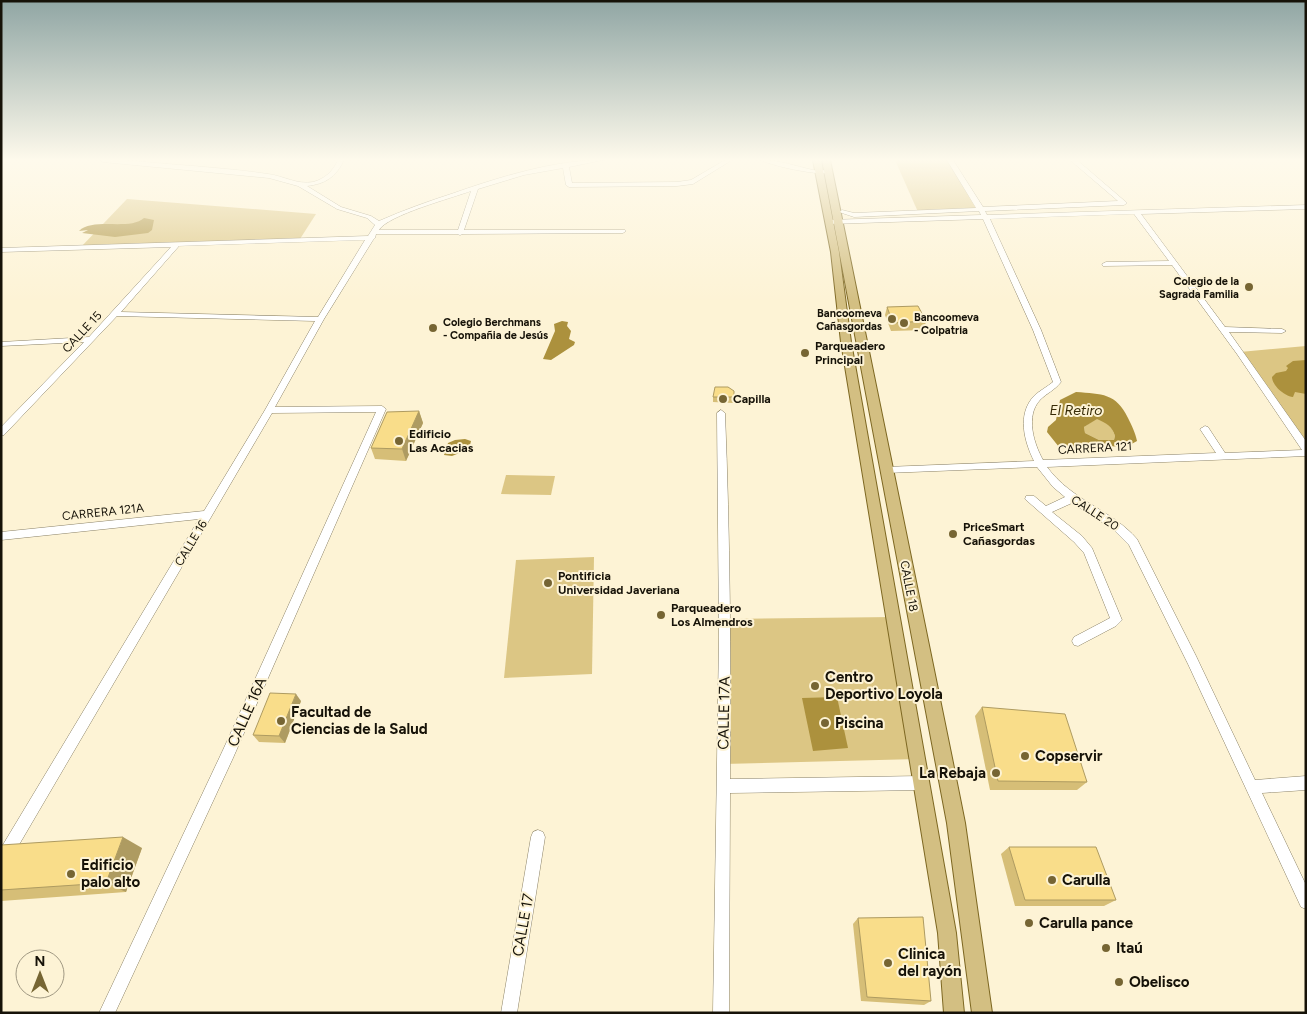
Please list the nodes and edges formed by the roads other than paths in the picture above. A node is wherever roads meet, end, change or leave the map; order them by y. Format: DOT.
graph roads {
  1 [pos="338,207"];
  2 [pos="418,207"];
  3 [pos="469,207"];
  4 [pos="834,207"];
  5 [pos="979,207"];
  6 [pos="1063,207"];
  7 [pos="1295,207"];
  8 [pos="404,212"];
  9 [pos="1136,212"];
  10 [pos="983,213"];
  11 [pos="369,217"];
  12 [pos="837,219"];
  13 [pos="379,224"];
  14 [pos="623,231"];
  15 [pos="460,233"];
  16 [pos="373,235"];
  17 [pos="177,244"];
  18 [pos="1,250"];
  19 [pos="1174,263"];
  20 [pos="1106,264"];
  21 [pos="115,314"];
  22 [pos="320,319"];
  23 [pos="1224,329"];
  24 [pos="1282,331"];
  25 [pos="90,339"];
  26 [pos="1,344"];
  27 [pos="270,410"];
  28 [pos="720,413"];
  29 [pos="1205,429"];
  30 [pos="1,433"];
  31 [pos="1306,448"];
  32 [pos="1306,452"];
  33 [pos="1222,456"];
  34 [pos="1039,464"];
  35 [pos="886,470"];
  36 [pos="1030,499"];
  37 [pos="1071,499"];
  38 [pos="1045,511"];
  39 [pos="208,514"];
  40 [pos="1,536"];
  41 [pos="1078,641"];
  42 [pos="922,783"];
  43 [pos="1306,783"];
  44 [pos="722,786"];
  45 [pos="1252,787"];
  46 [pos="538,837"];
  47 [pos="1,862"];
  48 [pos="1306,902"];
  49 [pos="107,1013"];
  50 [pos="509,1013"];
  51 [pos="720,1013"];
  52 [pos="954,1013"];
  53 [pos="982,1013"];
  1 -- 11 [label="street"];
  2 -- 8 [label="street"];
  3 -- 15 [label="street"];
  4 -- 12 [label="main road, CALLE 18"];
  5 -- 10 [label="street, CALLE 20"];
  6 -- 10 [label="street"];
  7 -- 9 [label="street"];
  8 -- 11 [label="street"];
  8 -- 13 [label="street"];
  9 -- 10 [label="street"];
  9 -- 19 [label="street"];
  10 -- 12 [label="street"];
  10 -- 12 [label="street"];
  10 -- 34 [label="street, CALLE 20"];
  11 -- 13 [label="street"];
  12 -- 35 [label="main road, CALLE 18"];
  12 -- 42 [label="main road, CALLE 18"];
  13 -- 16 [label="street, CALLE 16"];
  14 -- 15 [label="street"];
  15 -- 16 [label="street"];
  16 -- 17 [label="street"];
  16 -- 22 [label="street, CALLE 16"];
  17 -- 18 [label="street"];
  17 -- 21 [label="street, CALLE 15"];
  19 -- 20 [label="street"];
  19 -- 23 [label="street"];
  21 -- 22 [label="street"];
  21 -- 25 [label="street, CALLE 15"];
  22 -- 27 [label="street, CALLE 16"];
  23 -- 24 [label="street"];
  23 -- 31 [label="street"];
  25 -- 26 [label="street"];
  25 -- 30 [label="street, CALLE 15"];
  27 -- 39 [label="street, CALLE 16"];
  27 -- 49 [label="street, CALLE 16A"];
  28 -- 44 [label="street, CALLE 17A"];
  29 -- 33 [label="street"];
  32 -- 33 [label="street, CARRERA 121"];
  33 -- 34 [label="street, CARRERA 121"];
  34 -- 35 [label="street, CARRERA 121"];
  34 -- 37 [label="street, CALLE 20"];
  35 -- 53 [label="main road, CALLE 18"];
  36 -- 38 [label="street"];
  37 -- 38 [label="street"];
  37 -- 45 [label="street, CALLE 20"];
  38 -- 41 [label="street"];
  39 -- 40 [label="street, CARRERA 121A"];
  39 -- 47 [label="street, CALLE 16"];
  42 -- 44 [label="street"];
  42 -- 52 [label="main road, CALLE 18"];
  43 -- 45 [label="street"];
  44 -- 51 [label="street, CALLE 17A"];
  45 -- 48 [label="street, CALLE 20"];
  46 -- 50 [label="street, CALLE 17"];
}
